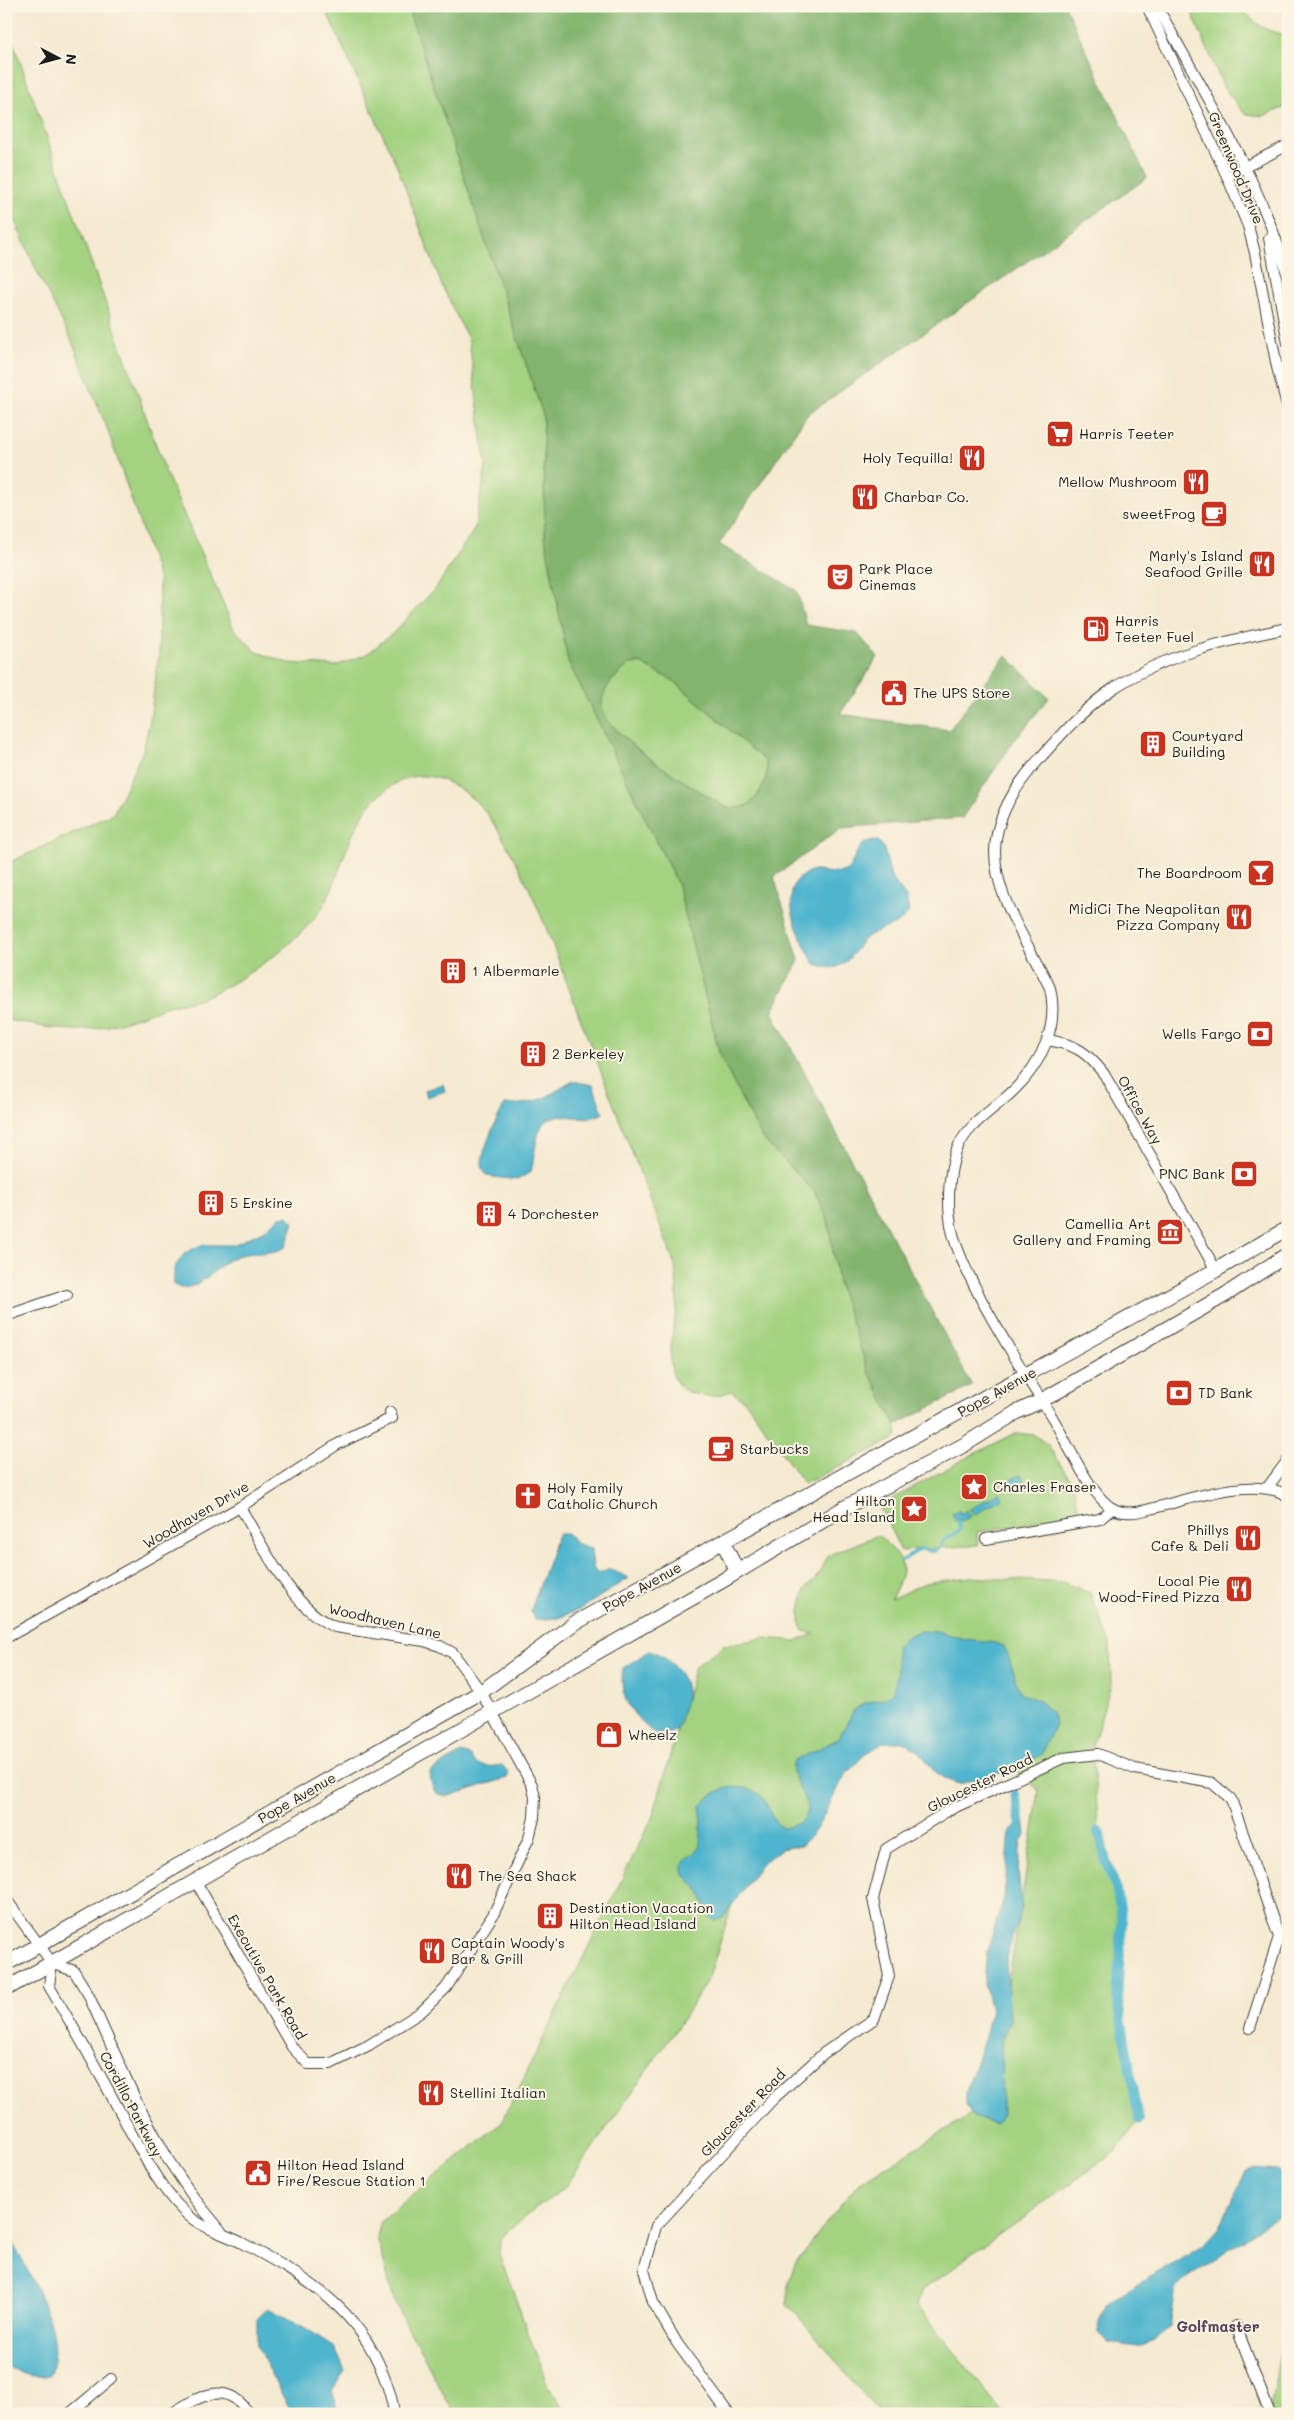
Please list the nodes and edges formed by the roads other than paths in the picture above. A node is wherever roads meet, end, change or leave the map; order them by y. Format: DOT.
graph roads {
  1 [pos="1147,6"];
  2 [pos="1156,6"];
  3 [pos="1288,145"];
  4 [pos="1246,167"];
  5 [pos="1227,176"];
  6 [pos="1260,204"];
  7 [pos="1288,277"];
  8 [pos="1288,343"];
  9 [pos="1288,409"];
  10 [pos="1288,628"];
  11 [pos="1048,1040"];
  12 [pos="1288,1228"];
  13 [pos="1288,1254"];
  14 [pos="1216,1270"];
  15 [pos="67,1296"];
  16 [pos="6,1316"];
  17 [pos="1025,1376"];
  18 [pos="1041,1401"];
  19 [pos="390,1412"];
  20 [pos="1288,1460"];
  21 [pos="1268,1488"];
  22 [pos="1288,1496"];
  23 [pos="240,1507"];
  24 [pos="1112,1509"];
  25 [pos="986,1539"];
  26 [pos="723,1542"];
  27 [pos="737,1571"];
  28 [pos="6,1638"];
  29 [pos="481,1692"];
  30 [pos="490,1712"];
  31 [pos="196,1880"];
  32 [pos="6,1899"];
  33 [pos="39,1945"];
  34 [pos="52,1963"];
  35 [pos="6,1964"];
  36 [pos="6,1989"];
  37 [pos="1250,2028"];
  38 [pos="223,2233"];
  39 [pos="1236,2326"];
  40 [pos="111,2379"];
  41 [pos="69,2414"];
  42 [pos="170,2414"];
  43 [pos="249,2414"];
  44 [pos="394,2414"];
  45 [pos="729,2414"];
  46 [pos="1270,2414"];
  1 -- 5 [label="street, Greenwood Drive"];
  2 -- 4 [label="street, Greenwood Drive"];
  3 -- 4 [label="street"];
  4 -- 5 [label="street"];
  4 -- 6 [label="street, Greenwood Drive"];
  5 -- 9 [label="street, Greenwood Drive"];
  6 -- 7 [label="street, Greenwood Drive"];
  6 -- 8 [label="street, Greenwood Drive"];
  10 -- 11 [label="street"];
  11 -- 14 [label="street, Office Way"];
  11 -- 17 [label="street"];
  12 -- 14 [label="main road, Pope Avenue"];
  13 -- 18 [label="main road, Pope Avenue"];
  14 -- 17 [label="main road, Pope Avenue"];
  15 -- 16 [label="street"];
  17 -- 18 [label="street"];
  17 -- 26 [label="main road, Pope Avenue"];
  18 -- 24 [label="street"];
  18 -- 27 [label="main road, Pope Avenue"];
  19 -- 23 [label="street, Woodhaven Drive"];
  20 -- 21 [label="street"];
  21 -- 22 [label="street"];
  21 -- 24 [label="street"];
  23 -- 28 [label="street, Woodhaven Drive"];
  23 -- 29 [label="street, Woodhaven Lane"];
  24 -- 25 [label="street"];
  26 -- 27 [label="main road"];
  26 -- 29 [label="main road, Pope Avenue"];
  27 -- 30 [label="main road, Pope Avenue"];
  29 -- 30 [label="street, Woodhaven Lane"];
  29 -- 33 [label="main road, Pope Avenue"];
  30 -- 31 [label="main road, Pope Avenue"];
  30 -- 31 [label="street, Executive Park Road"];
  31 -- 34 [label="main road, Pope Avenue"];
  32 -- 33 [label="street"];
  33 -- 34 [label="street"];
  33 -- 35 [label="main road, Pope Avenue"];
  34 -- 36 [label="main road, Pope Avenue"];
  34 -- 38 [label="street, Cordillo Parkway"];
  34 -- 38 [label="street, Cordillo Parkway"];
  37 -- 45 [label="street, Gloucester Road"];
  38 -- 44 [label="street, Cordillo Parkway"];
  39 -- 46 [label="street"];
  40 -- 41 [label="street"];
  42 -- 43 [label="street"];
}
